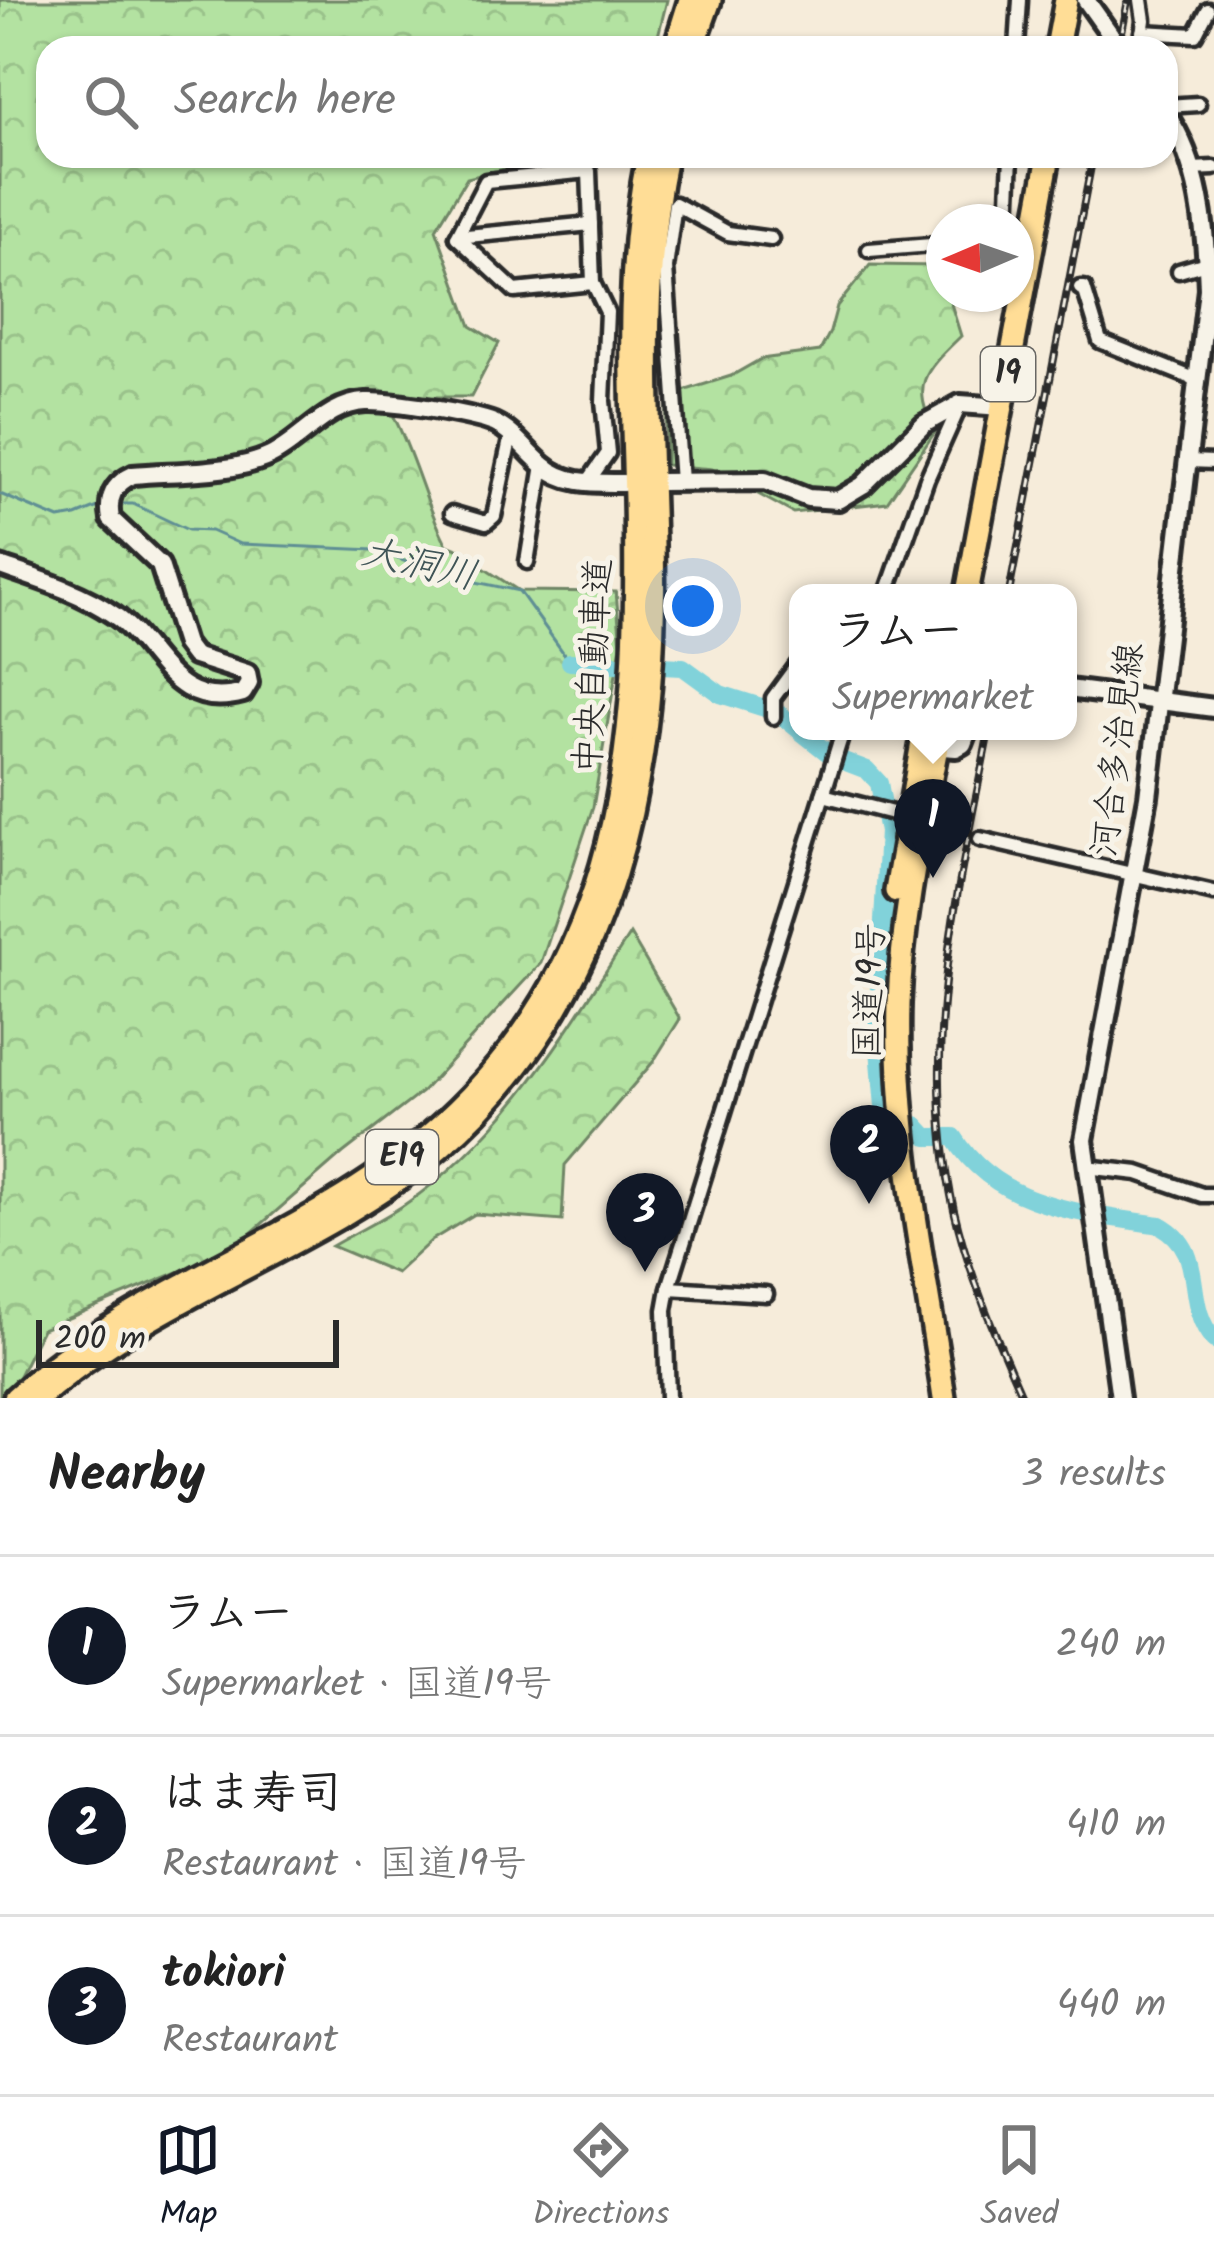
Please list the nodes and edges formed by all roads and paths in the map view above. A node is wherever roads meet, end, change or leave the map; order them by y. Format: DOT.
graph roads {
  1 [pos="690,0"];
  2 [pos="710,0"];
  3 [pos="1020,0"];
  4 [pos="1066,0"];
  5 [pos="1082,0"];
  6 [pos="1142,0"];
  7 [pos="1208,10"];
  8 [pos="1142,32"];
  9 [pos="679,36"];
  10 [pos="698,36"];
  11 [pos="1018,36"];
  12 [pos="1059,36"];
  13 [pos="1072,36"];
  14 [pos="1110,36"];
  15 [pos="1142,36"];
  16 [pos="1198,104"];
  17 [pos="1178,108"];
  18 [pos="1178,132"];
  19 [pos="646,168"];
  20 [pos="665,168"];
  21 [pos="1010,168"];
  22 [pos="1034,168"];
  23 [pos="1046,168"];
  24 [pos="1192,169"];
  25 [pos="1214,169"];
  26 [pos="1009,204"];
  27 [pos="1028,204"];
  28 [pos="1034,208"];
  29 [pos="591,224"];
  30 [pos="457,237"];
  31 [pos="771,239"];
  32 [pos="926,245"];
  33 [pos="869,250"];
  34 [pos="1211,262"];
  35 [pos="1179,271"];
  36 [pos="593,283"];
  37 [pos="1080,288"];
  38 [pos="1008,312"];
  39 [pos="1011,312"];
  40 [pos="1196,380"];
  41 [pos="960,404"];
  42 [pos="995,406"];
  43 [pos="512,435"];
  44 [pos="1189,461"];
  45 [pos="1214,462"];
  46 [pos="543,465"];
  47 [pos="661,482"];
  48 [pos="681,482"];
  49 [pos="587,483"];
  50 [pos="623,483"];
  51 [pos="452,513"];
  52 [pos="527,562"];
  53 [pos="0,566"];
  54 [pos="890,584"];
  55 [pos="954,584"];
  56 [pos="969,584"];
  57 [pos="644,650"];
  58 [pos="789,676"];
  59 [pos="1077,690"];
  60 [pos="1160,701"];
  61 [pos="1214,708"];
  62 [pos="773,711"];
  63 [pos="840,740"];
  64 [pos="935,740"];
  65 [pos="935,740"];
  66 [pos="633,772"];
  67 [pos="823,795"];
  68 [pos="899,814"];
  69 [pos="980,839"];
  70 [pos="1136,874"];
  71 [pos="1214,893"];
  72 [pos="1086,1168"];
  73 [pos="1214,1195"];
  74 [pos="669,1288"];
  75 [pos="766,1294"];
  76 [pos="15,1398"];
  77 [pos="39,1398"];
  78 [pos="668,1398"];
  79 [pos="931,1398"];
  80 [pos="944,1398"];
  81 [pos="1120,1398"];
  1 -- 9 [label="highway"];
  2 -- 10 [label="highway"];
  3 -- 11 [label="street"];
  4 -- 12 [label="highway"];
  5 -- 13 [label="highway"];
  5 -- 14 [label="street"];
  6 -- 8 [label="street"];
  7 -- 8 [label="street"];
  8 -- 15 [label="street"];
  16 -- 17 [label="street"];
  18 -- 24 [label="street, 河合多治見線"];
  19 -- 57 [label="highway, 中央自動車道 / E19"];
  20 -- 57 [label="highway, 中央自動車道 / E19"];
  21 -- 26 [label="street"];
  22 -- 27 [label="highway, 19"];
  23 -- 28 [label="highway, 19"];
  24 -- 25 [label="street"];
  24 -- 34 [label="street, 河合多治見線"];
  29 -- 30 [label="street"];
  29 -- 30 [label="street"];
  29 -- 36 [label="street"];
  30 -- 36 [label="street"];
  31 -- 48 [label="street"];
  32 -- 33 [label="street"];
  34 -- 35 [label="street"];
  34 -- 40 [label="street, 河合多治見線"];
  36 -- 49 [label="street"];
  37 -- 40 [label="street"];
  38 -- 42 [label="highway, 19"];
  39 -- 42 [label="highway, 19"];
  40 -- 44 [label="street, 河合多治見線"];
  41 -- 42 [label="street"];
  41 -- 48 [label="street"];
  41 -- 54 [label="street"];
  42 -- 55 [label="highway, 19"];
  42 -- 56 [label="highway, 19"];
  43 -- 46 [label="street"];
  43 -- 51 [label="street"];
  43 -- 53 [label="street"];
  44 -- 45 [label="street"];
  44 -- 60 [label="street, 河合多治見線"];
  46 -- 49 [label="street"];
  46 -- 52 [label="street"];
  47 -- 48 [label="street"];
  49 -- 50 [label="street"];
  57 -- 66 [label="highway, 中央自動車道 / E19"];
  58 -- 62 [label="street"];
  59 -- 60 [label="street"];
  60 -- 61 [label="street"];
  60 -- 70 [label="street, 河合多治見線"];
  63 -- 67 [label="street"];
  64 -- 68 [label="highway, 国道19号"];
  65 -- 80 [label="highway, 国道19号"];
  66 -- 76 [label="highway, 中央自動車道 / E19"];
  66 -- 77 [label="highway, 中央自動車道 / E19"];
  67 -- 68 [label="street"];
  67 -- 74 [label="street"];
  68 -- 79 [label="highway, 国道19号"];
  69 -- 70 [label="street"];
  70 -- 71 [label="street"];
  70 -- 72 [label="street, 河合多治見線"];
  72 -- 73 [label="street"];
  72 -- 81 [label="street, 河合多治見線"];
  74 -- 75 [label="street"];
  74 -- 78 [label="street"];
}
